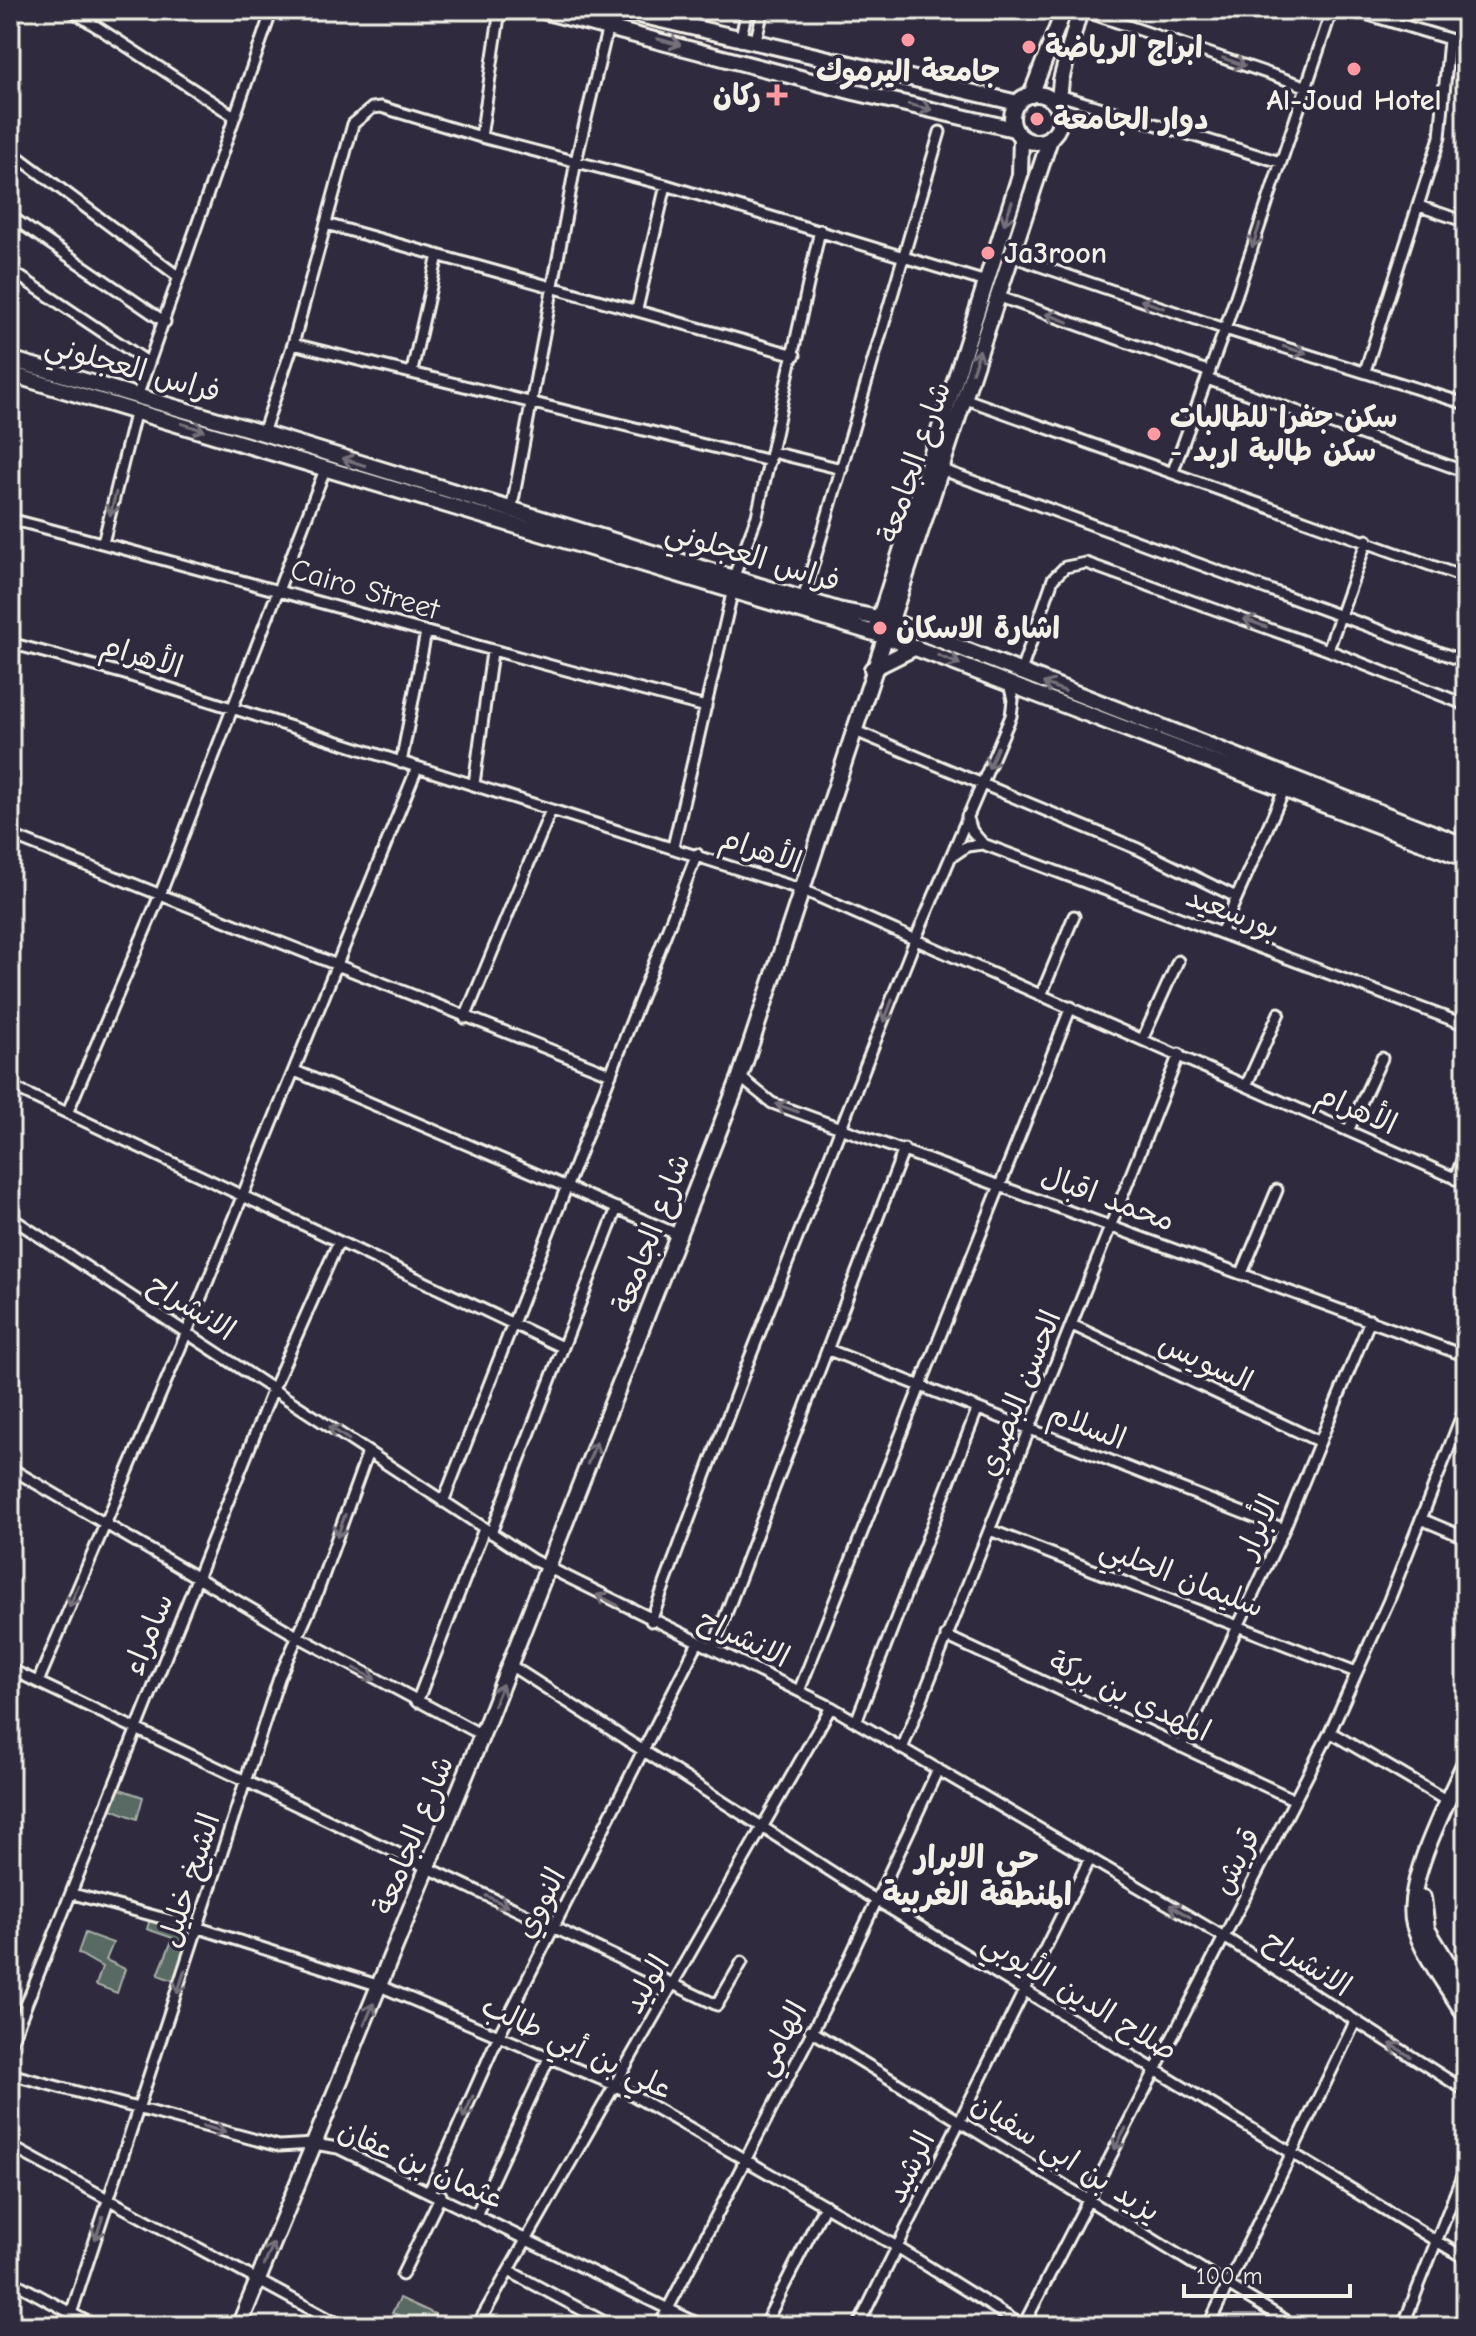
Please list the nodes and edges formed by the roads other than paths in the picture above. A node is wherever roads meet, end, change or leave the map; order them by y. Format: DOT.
graph roads {
  1 [pos="71,10"];
  2 [pos="272,10"];
  3 [pos="500,10"];
  4 [pos="539,10"];
  5 [pos="618,10"];
  6 [pos="747,10"];
  7 [pos="763,10"];
  8 [pos="1064,10"];
  9 [pos="1080,10"];
  10 [pos="1332,10"];
  11 [pos="1352,10"];
  12 [pos="608,26"];
  13 [pos="1449,40"];
  14 [pos="740,41"];
  15 [pos="755,44"];
  16 [pos="1466,44"];
  17 [pos="1305,86"];
  18 [pos="1024,99"];
  19 [pos="1058,102"];
  20 [pos="234,116"];
  21 [pos="940,132"];
  22 [pos="1018,133"];
  23 [pos="1051,136"];
  24 [pos="481,137"];
  25 [pos="10,151"];
  26 [pos="576,161"];
  27 [pos="1280,162"];
  28 [pos="666,185"];
  29 [pos="1419,206"];
  30 [pos="10,216"];
  31 [pos="1466,222"];
  32 [pos="326,224"];
  33 [pos="820,230"];
  34 [pos="438,255"];
  35 [pos="1011,256"];
  36 [pos="906,257"];
  37 [pos="10,270"];
  38 [pos="179,277"];
  39 [pos="986,282"];
  40 [pos="554,286"];
  41 [pos="997,296"];
  42 [pos="637,309"];
  43 [pos="165,322"];
  44 [pos="1225,329"];
  45 [pos="293,344"];
  46 [pos="795,355"];
  47 [pos="10,359"];
  48 [pos="149,363"];
  49 [pos="412,371"];
  50 [pos="1365,371"];
  51 [pos="10,374"];
  52 [pos="1208,376"];
  53 [pos="963,398"];
  54 [pos="534,401"];
  55 [pos="136,404"];
  56 [pos="1466,404"];
  57 [pos="263,433"];
  58 [pos="771,456"];
  59 [pos="326,467"];
  60 [pos="842,469"];
  61 [pos="940,469"];
  62 [pos="1173,471"];
  63 [pos="1466,472"];
  64 [pos="511,512"];
  65 [pos="10,519"];
  66 [pos="1367,540"];
  67 [pos="103,543"];
  68 [pos="1466,556"];
  69 [pos="1462,576"];
  70 [pos="733,582"];
  71 [pos="281,589"];
  72 [pos="803,599"];
  73 [pos="1341,615"];
  74 [pos="883,619"];
  75 [pos="426,632"];
  76 [pos="880,634"];
  77 [pos="10,643"];
  78 [pos="916,647"];
  79 [pos="1328,650"];
  80 [pos="492,652"];
  81 [pos="1466,662"];
  82 [pos="872,669"];
  83 [pos="1014,679"];
  84 [pos="1466,705"];
  85 [pos="706,707"];
  86 [pos="234,710"];
  87 [pos="853,730"];
  88 [pos="401,763"];
  89 [pos="417,768"];
  90 [pos="474,784"];
  91 [pos="982,785"];
  92 [pos="1285,788"];
  93 [pos="551,810"];
  94 [pos="967,816"];
  95 [pos="10,835"];
  96 [pos="983,844"];
  97 [pos="1466,846"];
  98 [pos="673,847"];
  99 [pos="697,854"];
  100 [pos="1466,859"];
  101 [pos="948,860"];
  102 [pos="803,890"];
  103 [pos="160,895"];
  104 [pos="1236,897"];
  105 [pos="1074,916"];
  106 [pos="1221,933"];
  107 [pos="916,938"];
  108 [pos="1178,961"];
  109 [pos="337,966"];
  110 [pos="1042,993"];
  111 [pos="1071,1007"];
  112 [pos="1279,1013"];
  113 [pos="465,1018"];
  114 [pos="1466,1025"];
  115 [pos="1143,1038"];
  116 [pos="1179,1054"];
  117 [pos="1382,1058"];
  118 [pos="295,1071"];
  119 [pos="611,1074"];
  120 [pos="740,1077"];
  121 [pos="10,1086"];
  122 [pos="1246,1086"];
  123 [pos="68,1111"];
  124 [pos="843,1128"];
  125 [pos="1348,1131"];
  126 [pos="904,1149"];
  127 [pos="1466,1150"];
  128 [pos="1455,1179"];
  129 [pos="1466,1183"];
  130 [pos="1002,1184"];
  131 [pos="567,1188"];
  132 [pos="1277,1190"];
  133 [pos="243,1196"];
  134 [pos="617,1208"];
  135 [pos="10,1217"];
  136 [pos="1111,1224"];
  137 [pos="679,1235"];
  138 [pos="338,1243"];
  139 [pos="1242,1273"];
  140 [pos="1370,1320"];
  141 [pos="511,1323"];
  142 [pos="1072,1325"];
  143 [pos="187,1332"];
  144 [pos="562,1347"];
  145 [pos="829,1350"];
  146 [pos="1466,1356"];
  147 [pos="273,1389"];
  148 [pos="922,1389"];
  149 [pos="1466,1405"];
  150 [pos="977,1410"];
  151 [pos="1464,1418"];
  152 [pos="1029,1430"];
  153 [pos="1320,1442"];
  154 [pos="368,1452"];
  155 [pos="10,1468"];
  156 [pos="443,1502"];
  157 [pos="1421,1519"];
  158 [pos="104,1524"];
  159 [pos="1284,1529"];
  160 [pos="990,1530"];
  161 [pos="488,1531"];
  162 [pos="1466,1538"];
  163 [pos="546,1568"];
  164 [pos="197,1578"];
  165 [pos="651,1621"];
  166 [pos="1240,1624"];
  167 [pos="297,1636"];
  168 [pos="946,1636"];
  169 [pos="698,1642"];
  170 [pos="713,1648"];
  171 [pos="510,1665"];
  172 [pos="10,1669"];
  173 [pos="1356,1672"];
  174 [pos="38,1682"];
  175 [pos="799,1691"];
  176 [pos="417,1702"];
  177 [pos="831,1707"];
  178 [pos="856,1722"];
  179 [pos="135,1729"];
  180 [pos="1330,1732"];
  181 [pos="482,1735"];
  182 [pos="1181,1747"];
  183 [pos="902,1749"];
  184 [pos="643,1751"];
  185 [pos="1466,1760"];
  186 [pos="938,1769"];
  187 [pos="247,1782"];
  188 [pos="1466,1785"];
  189 [pos="1295,1800"];
  190 [pos="1449,1802"];
  191 [pos="762,1828"];
  192 [pos="1090,1858"];
  193 [pos="427,1866"];
  194 [pos="73,1894"];
  195 [pos="874,1899"];
  196 [pos="199,1928"];
  197 [pos="552,1928"];
  198 [pos="1224,1937"];
  199 [pos="742,1962"];
  200 [pos="674,1984"];
  201 [pos="380,1986"];
  202 [pos="1025,1990"];
  203 [pos="1466,1993"];
  204 [pos="1466,2017"];
  205 [pos="1355,2022"];
  206 [pos="810,2030"];
  207 [pos="499,2035"];
  208 [pos="10,2045"];
  209 [pos="550,2056"];
  210 [pos="1156,2070"];
  211 [pos="10,2074"];
  212 [pos="615,2085"];
  213 [pos="1466,2091"];
  214 [pos="139,2108"];
  215 [pos="960,2120"];
  216 [pos="314,2144"];
  217 [pos="10,2146"];
  218 [pos="1290,2152"];
  219 [pos="743,2157"];
  220 [pos="1466,2166"];
  221 [pos="430,2190"];
  222 [pos="441,2195"];
  223 [pos="109,2200"];
  224 [pos="1089,2200"];
  225 [pos="825,2205"];
  226 [pos="477,2213"];
  227 [pos="527,2239"];
  228 [pos="1434,2240"];
  229 [pos="897,2247"];
  230 [pos="1466,2259"];
  231 [pos="509,2271"];
  232 [pos="402,2275"];
  233 [pos="10,2280"];
  234 [pos="258,2280"];
  235 [pos="1229,2286"];
  236 [pos="667,2309"];
  237 [pos="71,2313"];
  238 [pos="67,2326"];
  239 [pos="95,2326"];
  240 [pos="239,2326"];
  241 [pos="342,2326"];
  242 [pos="477,2326"];
  243 [pos="612,2326"];
  244 [pos="659,2326"];
  245 [pos="703,2326"];
  246 [pos="764,2326"];
  247 [pos="858,2326"];
  248 [pos="1023,2326"];
  249 [pos="1208,2326"];
  250 [pos="1295,2326"];
  251 [pos="1403,2326"];
  1 -- 20 [label="street"];
  2 -- 20 [label="street"];
  3 -- 24 [label="street"];
  4 -- 12 [label="main road"];
  5 -- 14 [label="main road"];
  6 -- 14 [label="street"];
  7 -- 15 [label="street"];
  8 -- 18 [label="main road"];
  9 -- 17 [label="street, one-way"];
  9 -- 19 [label="main road"];
  10 -- 17 [label="street"];
  11 -- 13 [label="street"];
  12 -- 22 [label="main road, one-way"];
  12 -- 26 [label="street"];
  13 -- 16 [label="street"];
  13 -- 29 [label="street"];
  14 -- 15 [label="main road"];
  15 -- 18 [label="main road"];
  17 -- 27 [label="street"];
  18 -- 19 [label="main road"];
  18 -- 22 [label="main road"];
  19 -- 23 [label="main road"];
  19 -- 27 [label="street"];
  20 -- 38 [label="street"];
  21 -- 36 [label="street"];
  22 -- 23 [label="main road"];
  22 -- 39 [label="main road, شارع الجامعة, one-way"];
  23 -- 35 [label="main road, شارع الجامعة"];
  24 -- 26 [label="street"];
  24 -- 32 [label="street"];
  25 -- 38 [label="street"];
  26 -- 28 [label="street"];
  26 -- 40 [label="street"];
  27 -- 44 [label="street, one-way"];
  28 -- 33 [label="street"];
  28 -- 42 [label="street"];
  29 -- 31 [label="street"];
  29 -- 50 [label="street"];
  30 -- 43 [label="street"];
  32 -- 34 [label="street"];
  32 -- 45 [label="street"];
  33 -- 36 [label="street"];
  33 -- 46 [label="street"];
  34 -- 40 [label="street"];
  34 -- 49 [label="street"];
  35 -- 41 [label="main road, شارع الجامعة"];
  44 -- 35 [label="street, one-way"];
  36 -- 39 [label="street"];
  36 -- 60 [label="street"];
  37 -- 48 [label="street"];
  38 -- 43 [label="street"];
  39 -- 74 [label="main road, شارع الجامعة"];
  40 -- 42 [label="street"];
  40 -- 54 [label="street"];
  52 -- 41 [label="street, one-way"];
  53 -- 41 [label="main road, شارع الجامعة, one-way"];
  42 -- 46 [label="street"];
  43 -- 48 [label="street"];
  44 -- 50 [label="street, one-way"];
  44 -- 52 [label="street"];
  45 -- 49 [label="street"];
  45 -- 57 [label="street"];
  46 -- 58 [label="street"];
  47 -- 55 [label="main road, فراس العجلوني"];
  48 -- 55 [label="street"];
  49 -- 54 [label="street"];
  50 -- 56 [label="street"];
  51 -- 55 [label="main road, فراس العجلوني"];
  52 -- 62 [label="street"];
  52 -- 63 [label="street"];
  53 -- 61 [label="main road, شارع الجامعة"];
  53 -- 62 [label="street"];
  54 -- 58 [label="street"];
  54 -- 64 [label="street"];
  55 -- 57 [label="main road, فراس العجلوني"];
  55 -- 59 [label="main road, فراس العجلوني, one-way"];
  55 -- 67 [label="street, one-way"];
  64 -- 57 [label="main road, فراس العجلوني, one-way"];
  58 -- 60 [label="street"];
  58 -- 70 [label="street"];
  59 -- 70 [label="main road, فراس العجلوني"];
  59 -- 71 [label="street"];
  60 -- 72 [label="street"];
  61 -- 73 [label="street"];
  61 -- 74 [label="main road, شارع الجامعة"];
  62 -- 66 [label="street"];
  64 -- 70 [label="main road, فراس العجلوني"];
  65 -- 67 [label="street, Cairo Street"];
  66 -- 69 [label="street"];
  66 -- 73 [label="street"];
  67 -- 71 [label="street, Cairo Street"];
  68 -- 69 [label="street"];
  70 -- 72 [label="main road, فراس العجلوني"];
  70 -- 76 [label="main road, فراس العجلوني"];
  70 -- 85 [label="street"];
  71 -- 75 [label="street, Cairo Street"];
  71 -- 86 [label="street"];
  72 -- 74 [label="main road, فراس العجلوني"];
  73 -- 79 [label="street"];
  73 -- 81 [label="street"];
  74 -- 76 [label="main road, شارع الجامعة"];
  74 -- 83 [label="main road, فراس العجلوني"];
  75 -- 80 [label="street, Cairo Street"];
  75 -- 88 [label="street"];
  76 -- 78 [label="main road, فراس العجلوني"];
  76 -- 82 [label="main road, شارع الجامعة"];
  77 -- 86 [label="street, الأهرام"];
  78 -- 82 [label="main road"];
  78 -- 83 [label="main road, فراس العجلوني, one-way"];
  79 -- 83 [label="street, one-way"];
  79 -- 84 [label="street"];
  80 -- 85 [label="street, Cairo Street"];
  80 -- 90 [label="street"];
  82 -- 87 [label="main road, شارع الجامعة"];
  83 -- 91 [label="street, one-way"];
  83 -- 92 [label="main road, فراس العجلوني"];
  97 -- 83 [label="main road, فراس العجلوني, one-way"];
  85 -- 98 [label="street"];
  86 -- 88 [label="street, الأهرام"];
  86 -- 103 [label="street"];
  87 -- 91 [label="street"];
  87 -- 102 [label="main road, شارع الجامعة"];
  88 -- 89 [label="street, الأهرام"];
  89 -- 90 [label="street, الأهرام"];
  89 -- 109 [label="street"];
  90 -- 93 [label="street, الأهرام"];
  91 -- 94 [label="street"];
  91 -- 104 [label="street"];
  92 -- 100 [label="main road, فراس العجلوني"];
  92 -- 104 [label="street"];
  93 -- 98 [label="street, الأهرام"];
  93 -- 113 [label="street"];
  94 -- 96 [label="street"];
  94 -- 101 [label="street"];
  95 -- 103 [label="street"];
  96 -- 101 [label="street"];
  96 -- 106 [label="street, بورسعيد"];
  98 -- 99 [label="street, الأهرام"];
  99 -- 102 [label="street, الأهرام"];
  99 -- 119 [label="street"];
  101 -- 107 [label="street"];
  102 -- 107 [label="street, الأهرام"];
  102 -- 120 [label="main road, شارع الجامعة"];
  103 -- 109 [label="street"];
  103 -- 123 [label="street"];
  104 -- 106 [label="street"];
  105 -- 110 [label="street"];
  106 -- 114 [label="street, بورسعيد"];
  107 -- 110 [label="street, الأهرام"];
  107 -- 124 [label="street, one-way"];
  108 -- 115 [label="street"];
  109 -- 113 [label="street"];
  109 -- 118 [label="street"];
  110 -- 111 [label="street, الأهرام"];
  111 -- 115 [label="street, الأهرام"];
  111 -- 130 [label="street"];
  112 -- 122 [label="street"];
  113 -- 119 [label="street"];
  115 -- 116 [label="street, الأهرام"];
  116 -- 122 [label="street, الأهرام"];
  116 -- 136 [label="street, الحسن البصري"];
  117 -- 125 [label="street"];
  118 -- 131 [label="street"];
  118 -- 133 [label="street"];
  119 -- 131 [label="street"];
  124 -- 120 [label="street, محمد اقبال, one-way"];
  120 -- 137 [label="main road, شارع الجامعة"];
  121 -- 123 [label="street"];
  122 -- 125 [label="street, الأهرام"];
  123 -- 133 [label="street"];
  124 -- 126 [label="street, محمد اقبال"];
  124 -- 165 [label="street"];
  125 -- 128 [label="street, الأهرام"];
  126 -- 130 [label="street, محمد اقبال"];
  126 -- 145 [label="street"];
  127 -- 128 [label="street"];
  128 -- 129 [label="street, الأهرام"];
  130 -- 136 [label="street, محمد اقبال"];
  130 -- 148 [label="street"];
  131 -- 134 [label="street"];
  131 -- 141 [label="street"];
  132 -- 139 [label="street"];
  133 -- 138 [label="street"];
  133 -- 143 [label="street"];
  134 -- 137 [label="street"];
  134 -- 144 [label="street"];
  135 -- 143 [label="street, الانشراح"];
  136 -- 139 [label="street, محمد اقبال"];
  136 -- 142 [label="street, الحسن البصري"];
  163 -- 137 [label="main road, شارع الجامعة, one-way"];
  138 -- 141 [label="street"];
  138 -- 147 [label="street, سامراء"];
  139 -- 140 [label="street, محمد اقبال"];
  140 -- 146 [label="street, محمد اقبال"];
  140 -- 153 [label="street, الأبرار"];
  141 -- 144 [label="street"];
  141 -- 156 [label="street"];
  142 -- 152 [label="street, الحسن البصري"];
  142 -- 153 [label="street, السويس"];
  143 -- 147 [label="street, الانشراح"];
  143 -- 158 [label="street"];
  144 -- 161 [label="street"];
  145 -- 148 [label="street, السلام"];
  145 -- 170 [label="street"];
  154 -- 147 [label="street, الانشراح, one-way"];
  147 -- 164 [label="street, سامراء"];
  148 -- 150 [label="street, السلام"];
  148 -- 175 [label="street"];
  149 -- 151 [label="street, قريش"];
  150 -- 152 [label="street, السلام"];
  150 -- 178 [label="street"];
  151 -- 157 [label="street, قريش"];
  152 -- 159 [label="street, السلام"];
  152 -- 160 [label="street, الحسن البصري"];
  153 -- 159 [label="street, الأبرار"];
  154 -- 156 [label="street, الانشراح"];
  154 -- 167 [label="street, الشيخ خليل, one-way"];
  155 -- 158 [label="street"];
  156 -- 161 [label="street, الانشراح"];
  157 -- 162 [label="street"];
  157 -- 173 [label="street, قريش"];
  158 -- 164 [label="street"];
  158 -- 174 [label="street, one-way"];
  159 -- 166 [label="street, الأبرار"];
  160 -- 166 [label="street, سليمان الحلبي"];
  160 -- 168 [label="street, الحسن البصري"];
  161 -- 163 [label="street, الانشراح"];
  161 -- 176 [label="street"];
  165 -- 163 [label="street, الانشراح, one-way"];
  163 -- 171 [label="main road, شارع الجامعة"];
  164 -- 167 [label="street"];
  164 -- 179 [label="street, سامراء"];
  165 -- 169 [label="street, الانشراح"];
  166 -- 173 [label="street, سليمان الحلبي"];
  166 -- 182 [label="street, الأبرار"];
  167 -- 176 [label="street, one-way"];
  167 -- 187 [label="street, الشيخ خليل"];
  168 -- 182 [label="street, المهدي بن بركة"];
  168 -- 183 [label="street, الحسن البصري"];
  169 -- 170 [label="street, الانشراح"];
  169 -- 184 [label="street, النووي"];
  170 -- 175 [label="street, الانشراح"];
  181 -- 171 [label="main road, شارع الجامعة, one-way"];
  171 -- 184 [label="street, صلاح الدين الأيوبي"];
  172 -- 174 [label="street"];
  173 -- 180 [label="street, قريش"];
  174 -- 179 [label="street"];
  175 -- 177 [label="street, الانشراح"];
  176 -- 181 [label="street"];
  177 -- 178 [label="street, الانشراح"];
  177 -- 191 [label="street, الوليد"];
  178 -- 183 [label="street, الانشراح"];
  179 -- 187 [label="street"];
  179 -- 194 [label="street, سامراء"];
  180 -- 189 [label="street, قريش"];
  180 -- 190 [label="street"];
  181 -- 193 [label="main road, شارع الجامعة"];
  182 -- 189 [label="street, المهدي بن بركة"];
  183 -- 186 [label="street, الانشراح"];
  184 -- 191 [label="street, صلاح الدين الأيوبي"];
  184 -- 197 [label="street, النووي"];
  185 -- 190 [label="main road"];
  186 -- 192 [label="street, الانشراح"];
  186 -- 195 [label="street, الهامي"];
  187 -- 193 [label="street"];
  187 -- 196 [label="street, الشيخ خليل"];
  188 -- 203 [label="main road"];
  189 -- 198 [label="street, قريش"];
  190 -- 204 [label="main road"];
  191 -- 195 [label="street, صلاح الدين الأيوبي"];
  191 -- 200 [label="street, الوليد"];
  198 -- 192 [label="street, الانشراح, one-way"];
  192 -- 202 [label="street, الرشيد"];
  193 -- 197 [label="street, one-way"];
  193 -- 201 [label="main road, شارع الجامعة"];
  194 -- 196 [label="street, علي بن أبي طالب"];
  194 -- 208 [label="street, سامراء"];
  195 -- 202 [label="street, صلاح الدين الأيوبي"];
  195 -- 206 [label="street, الهامي"];
  196 -- 201 [label="street, علي بن أبي طالب"];
  196 -- 214 [label="street, الشيخ خليل, one-way"];
  197 -- 200 [label="street"];
  197 -- 207 [label="street, النووي"];
  198 -- 205 [label="street, الانشراح"];
  198 -- 210 [label="street, قريش"];
  199 -- 200 [label="street"];
  200 -- 212 [label="street, الوليد"];
  201 -- 207 [label="street, علي بن أبي طالب"];
  216 -- 201 [label="main road, شارع الجامعة, one-way"];
  202 -- 210 [label="street, صلاح الدين الأيوبي"];
  202 -- 215 [label="street, الرشيد"];
  213 -- 205 [label="street, الانشراح, one-way"];
  205 -- 218 [label="street"];
  206 -- 215 [label="street, يزيد بن ابي سفيان"];
  206 -- 219 [label="street, الهامي"];
  207 -- 209 [label="street, علي بن أبي طالب"];
  207 -- 221 [label="street, النووي, one-way"];
  209 -- 212 [label="street, علي بن أبي طالب"];
  209 -- 226 [label="street"];
  210 -- 218 [label="street, صلاح الدين الأيوبي"];
  210 -- 224 [label="street, قريش, one-way"];
  211 -- 214 [label="street, عثمان بن عفان"];
  212 -- 219 [label="street, علي بن أبي طالب"];
  212 -- 227 [label="street, الوليد"];
  214 -- 216 [label="street, عثمان بن عفان, one-way"];
  214 -- 223 [label="street, الشيخ خليل"];
  215 -- 224 [label="street, يزيد بن ابي سفيان"];
  215 -- 229 [label="street, الرشيد"];
  216 -- 221 [label="street, عثمان بن عفان"];
  234 -- 216 [label="main road, شارع الجامعة, one-way"];
  217 -- 223 [label="street"];
  218 -- 228 [label="street, صلاح الدين الأيوبي"];
  218 -- 235 [label="street"];
  219 -- 225 [label="street, علي بن أبي طالب"];
  219 -- 236 [label="street, الهامي"];
  220 -- 228 [label="street"];
  221 -- 222 [label="street, عثمان بن عفان"];
  222 -- 226 [label="street, عثمان بن عفان"];
  222 -- 232 [label="street"];
  223 -- 234 [label="street"];
  223 -- 237 [label="street, الشيخ خليل, one-way"];
  224 -- 235 [label="street, يزيد بن ابي سفيان"];
  224 -- 248 [label="street, قريش"];
  225 -- 229 [label="street, علي بن أبي طالب"];
  225 -- 246 [label="street"];
  226 -- 227 [label="street, عثمان بن عفان"];
  227 -- 231 [label="street, الوليد"];
  227 -- 236 [label="street, عثمان بن عفان"];
  228 -- 230 [label="street, صلاح الدين الأيوبي"];
  228 -- 251 [label="street"];
  229 -- 247 [label="street, الرشيد"];
  229 -- 248 [label="street, علي بن أبي طالب"];
  231 -- 242 [label="street, الوليد"];
  231 -- 243 [label="street"];
  233 -- 237 [label="street"];
  234 -- 240 [label="main road, شارع الجامعة"];
  234 -- 241 [label="street"];
  235 -- 249 [label="street"];
  235 -- 250 [label="street, يزيد بن ابي سفيان"];
  236 -- 244 [label="street, الهامي"];
  236 -- 245 [label="street, عثمان بن عفان"];
  237 -- 238 [label="street, الشيخ خليل"];
  237 -- 239 [label="street"];
}
